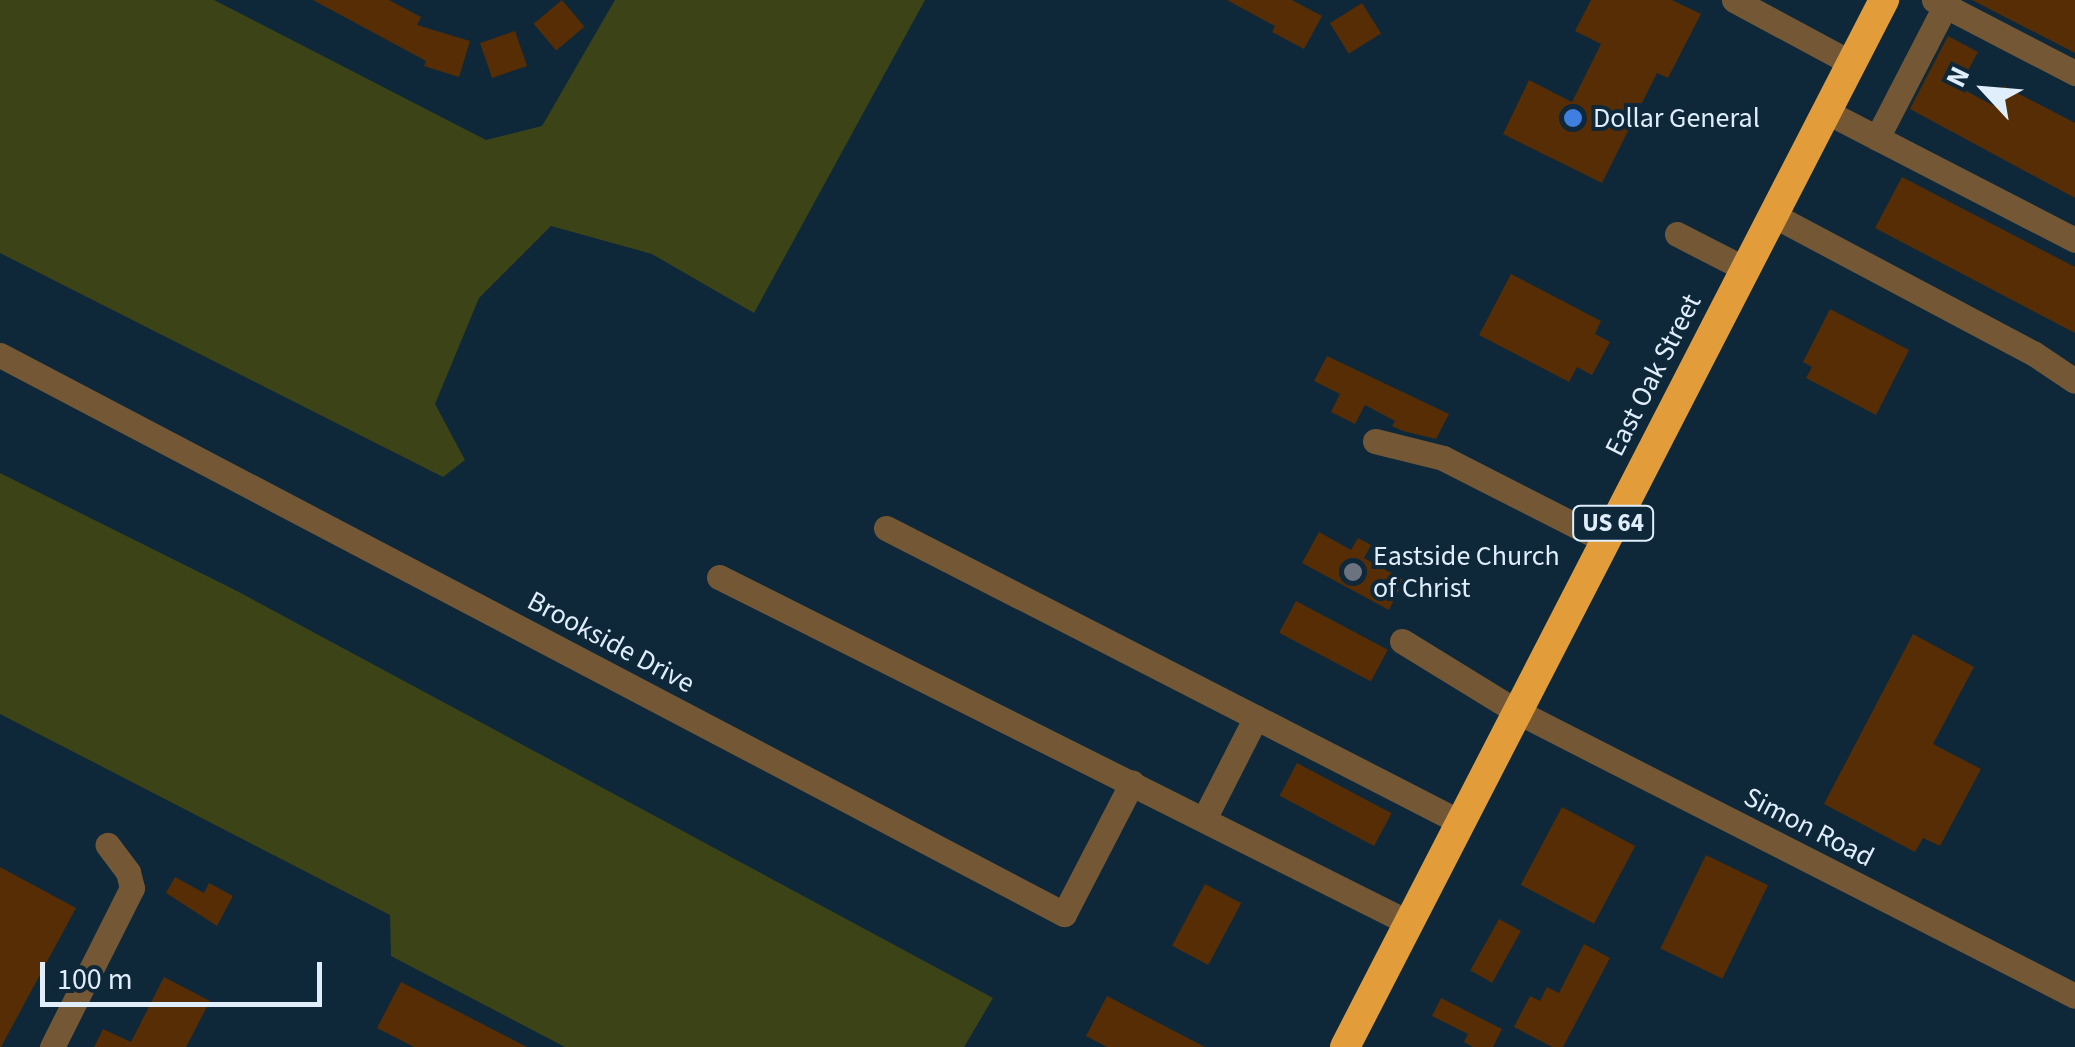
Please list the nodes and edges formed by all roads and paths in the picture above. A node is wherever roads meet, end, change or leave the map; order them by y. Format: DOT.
graph roads {
  1 [pos="1884,0"];
  2 [pos="1741,2"];
  3 [pos="1952,5"];
  4 [pos="1852,62"];
  5 [pos="2075,73"];
  6 [pos="1827,112"];
  7 [pos="1876,138"];
  8 [pos="1773,214"];
  9 [pos="1677,234"];
  10 [pos="2075,240"];
  11 [pos="1745,269"];
  12 [pos="0,355"];
  13 [pos="2075,381"];
  14 [pos="1376,441"];
  15 [pos="886,528"];
  16 [pos="1604,540"];
  17 [pos="719,576"];
  18 [pos="1402,640"];
  19 [pos="1516,711"];
  20 [pos="1256,716"];
  21 [pos="1132,783"];
  22 [pos="1204,819"];
  23 [pos="1460,822"];
  24 [pos="108,845"];
  25 [pos="1409,923"];
  26 [pos="2075,996"];
  27 [pos="52,1047"];
  28 [pos="1344,1047"];
  1 -- 4 [label="highway, East Oak Street / US 64"];
  2 -- 4 [label="street"];
  3 -- 5 [label="street"];
  3 -- 7 [label="street"];
  4 -- 6 [label="highway, East Oak Street / US 64"];
  6 -- 7 [label="street"];
  6 -- 8 [label="highway, East Oak Street / US 64"];
  7 -- 10 [label="street"];
  8 -- 11 [label="highway, East Oak Street / US 64"];
  8 -- 13 [label="street"];
  9 -- 11 [label="street"];
  11 -- 16 [label="highway, East Oak Street / US 64"];
  12 -- 21 [label="street, Brookside Drive"];
  14 -- 16 [label="street"];
  15 -- 20 [label="street"];
  16 -- 19 [label="highway, East Oak Street / US 64"];
  17 -- 21 [label="street"];
  18 -- 19 [label="street, Simon Road"];
  19 -- 23 [label="highway, East Oak Street / US 64"];
  19 -- 26 [label="street, Simon Road"];
  20 -- 22 [label="street"];
  20 -- 23 [label="street"];
  21 -- 22 [label="street"];
  22 -- 25 [label="street"];
  23 -- 25 [label="highway, East Oak Street / US 64"];
  24 -- 27 [label="street"];
  25 -- 28 [label="highway, East Oak Street / US 64"];
}
